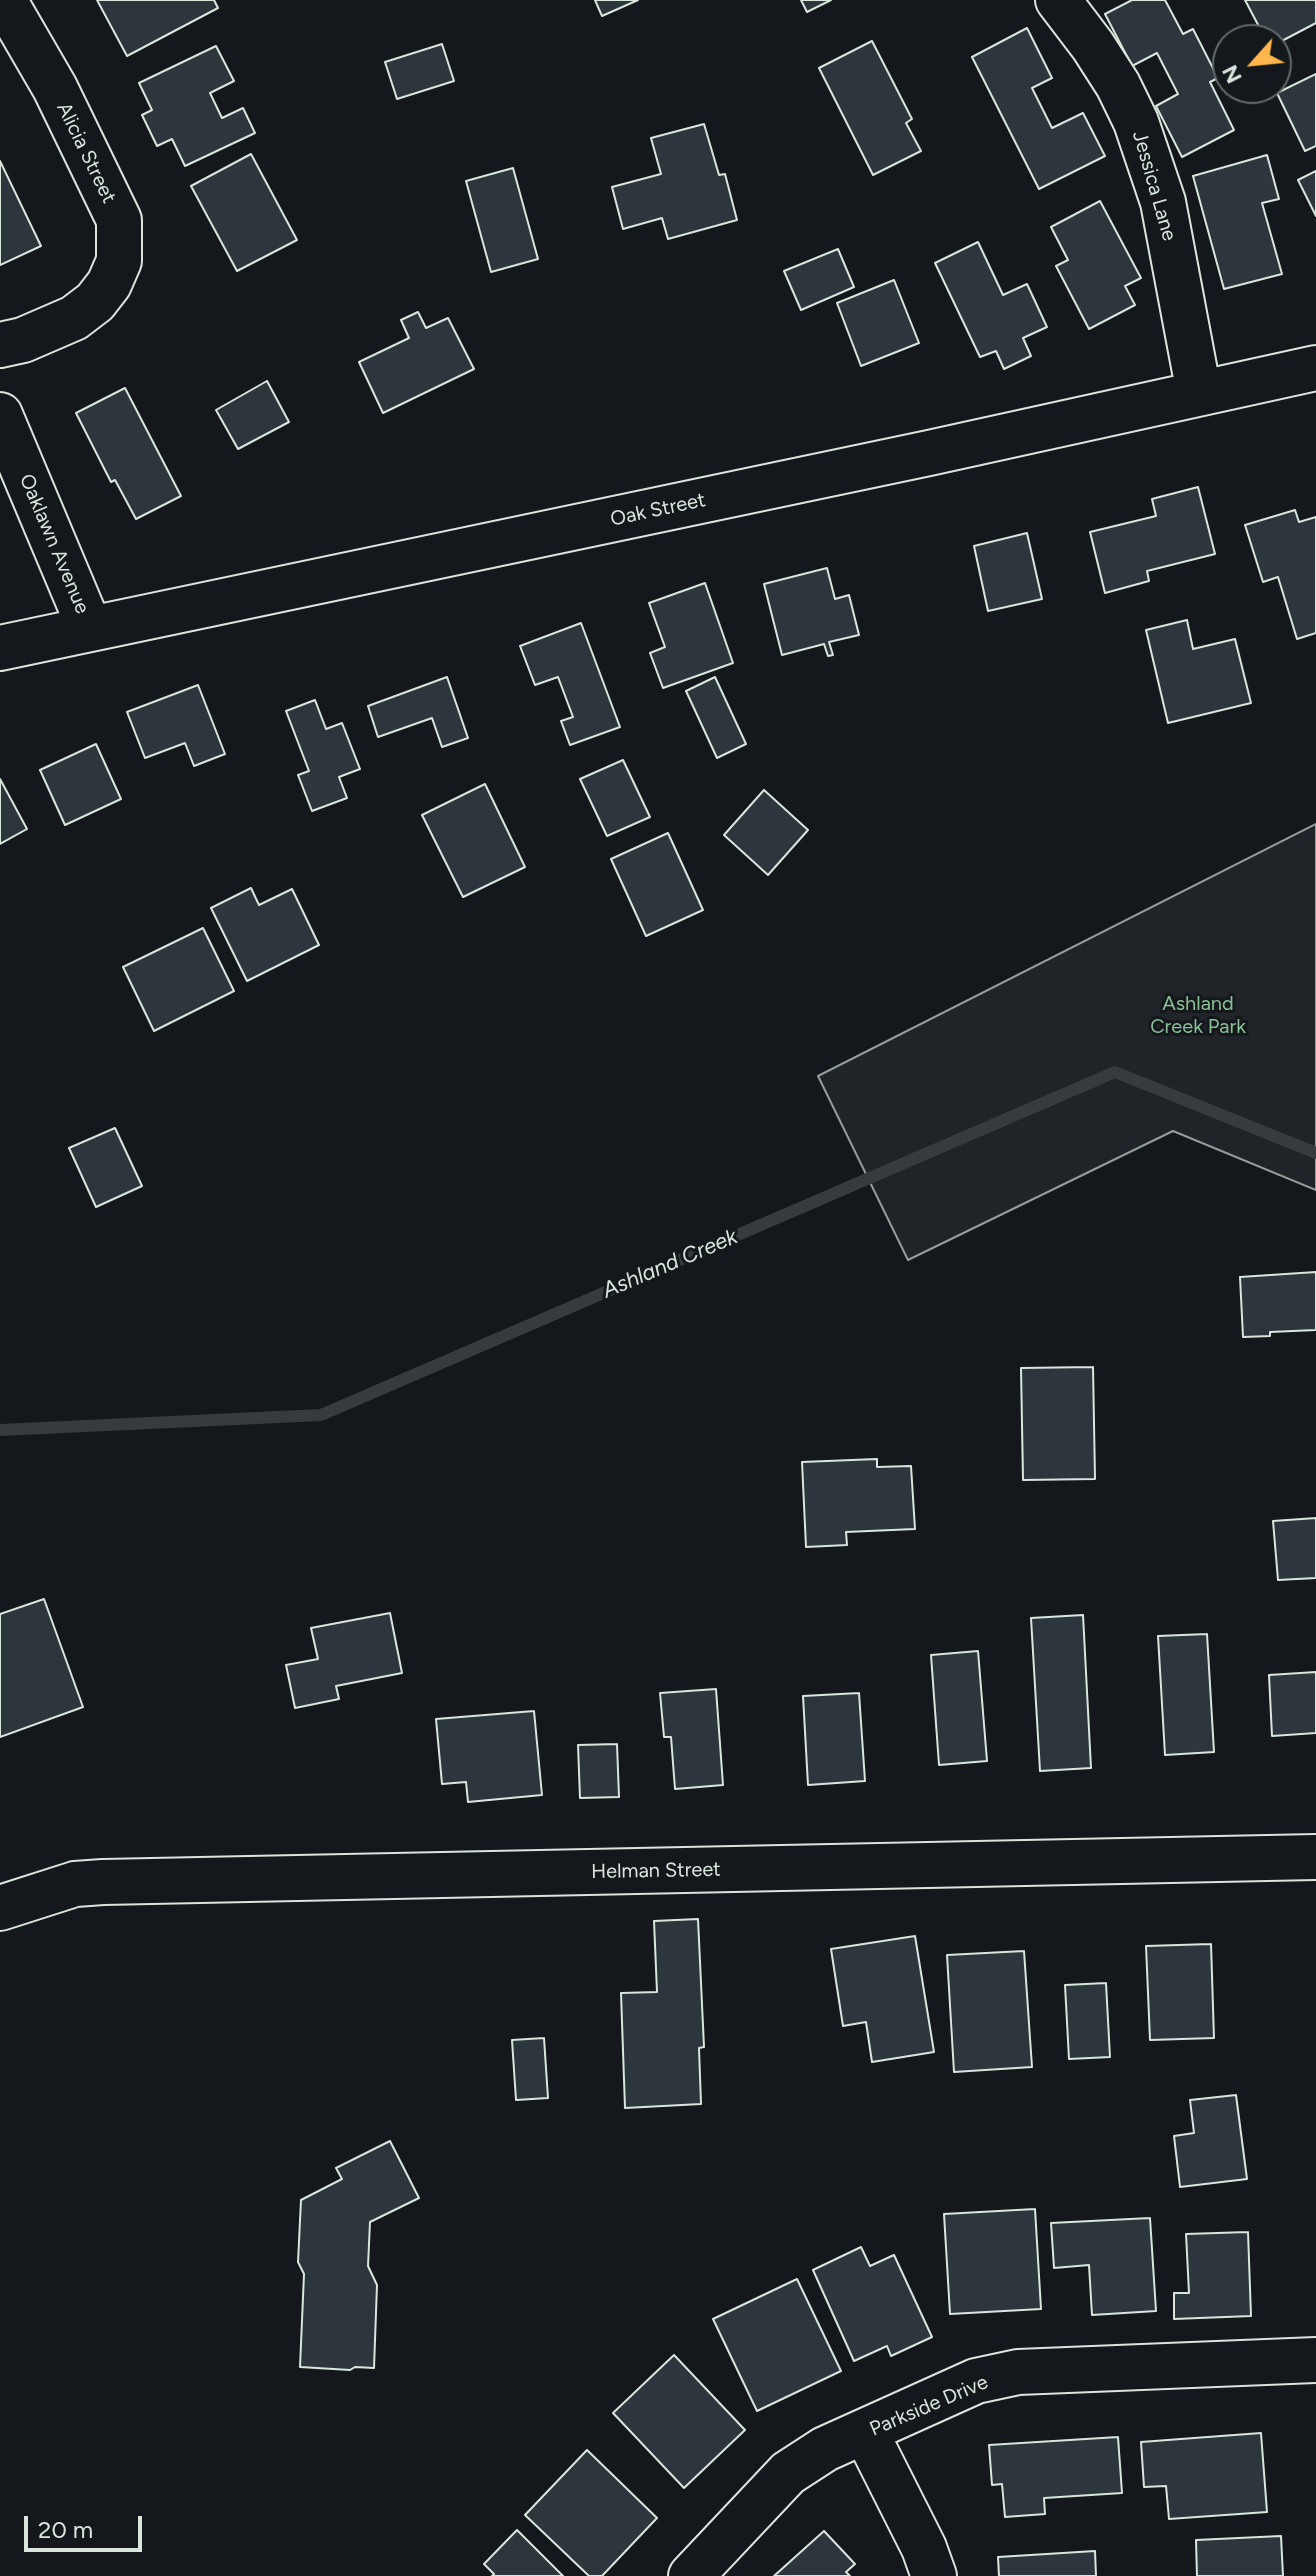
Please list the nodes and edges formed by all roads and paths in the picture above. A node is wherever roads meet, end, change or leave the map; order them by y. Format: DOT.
graph roads {
  1 [pos="4,0"];
  2 [pos="1058,0"];
  3 [pos="0,345"];
  4 [pos="1316,368"];
  5 [pos="1199,393"];
  6 [pos="0,415"];
  7 [pos="90,629"];
  8 [pos="0,648"];
  9 [pos="1316,1857"];
  10 [pos="0,1908"];
  11 [pos="1316,2360"];
  12 [pos="866,2433"];
  13 [pos="691,2576"];
  14 [pos="934,2576"];
  1 -- 3 [label="street, Alicia Street"];
  2 -- 5 [label="street, Jessica Lane"];
  4 -- 5 [label="street, Oak Street"];
  5 -- 7 [label="street, Oak Street"];
  6 -- 7 [label="street, Oaklawn Avenue"];
  7 -- 8 [label="street, Oak Street"];
  9 -- 10 [label="street, Helman Street"];
  11 -- 12 [label="street, Parkside Drive"];
  12 -- 13 [label="street, Parkside Drive"];
  12 -- 14 [label="street"];
}
